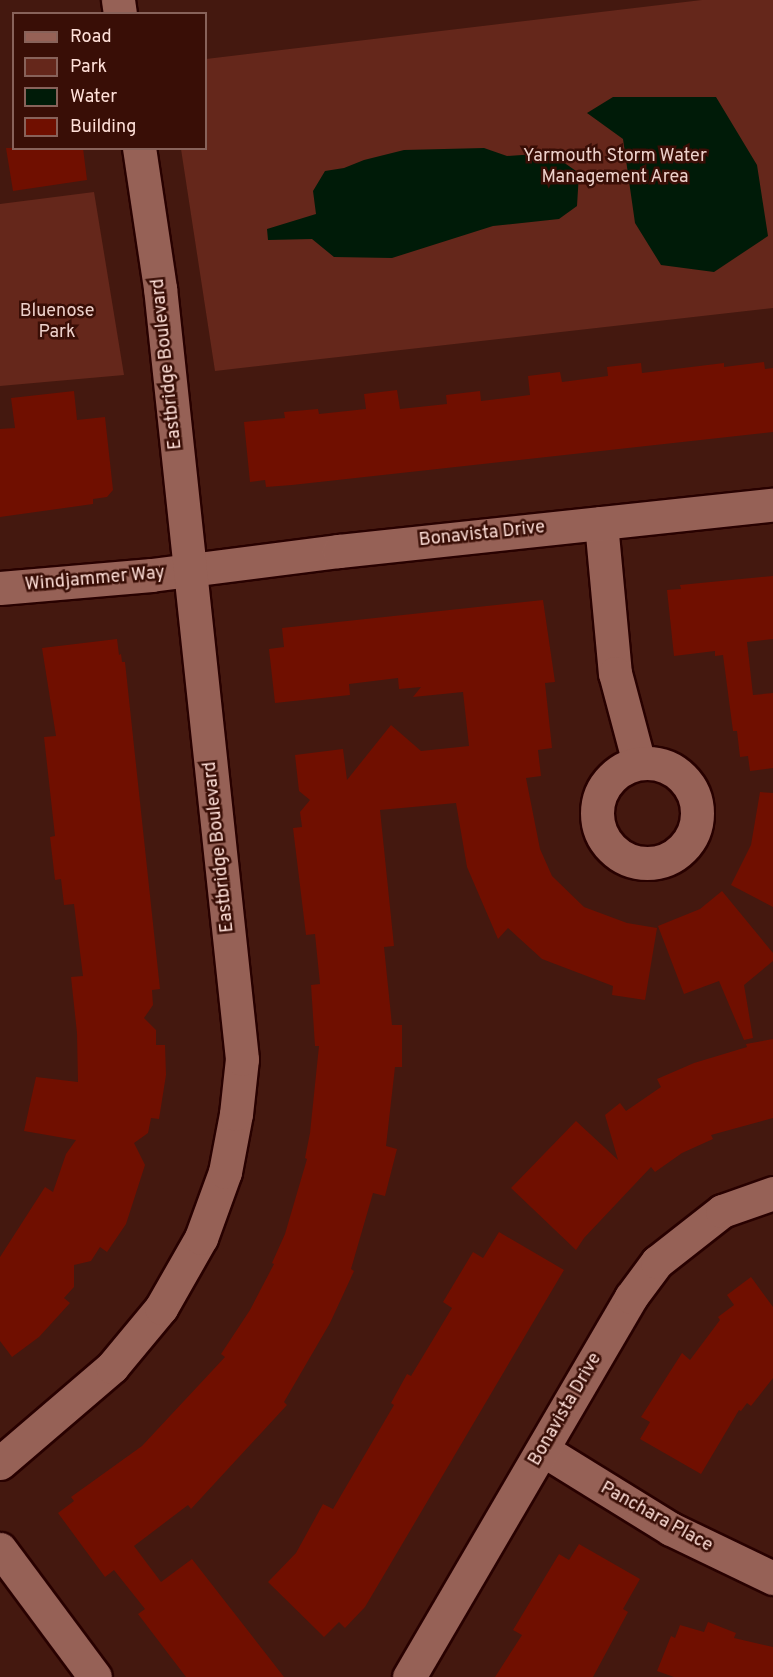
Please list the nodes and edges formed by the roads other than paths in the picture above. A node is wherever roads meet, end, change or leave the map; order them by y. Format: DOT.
graph roads {
  1 [pos="140,150"];
  2 [pos="773,505"];
  3 [pos="602,523"];
  4 [pos="191,571"];
  5 [pos="0,588"];
  6 [pos="639,763"];
  7 [pos="773,1193"];
  8 [pos="543,1450"];
  9 [pos="0,1463"];
  10 [pos="0,1549"];
  11 [pos="773,1578"];
  12 [pos="95,1677"];
  13 [pos="409,1677"];
  1 -- 4 [label="street, Eastbridge Boulevard"];
  2 -- 3 [label="street, Bonavista Drive"];
  3 -- 4 [label="street, Bonavista Drive"];
  3 -- 6 [label="street"];
  4 -- 5 [label="street, Windjammer Way"];
  4 -- 9 [label="street, Eastbridge Boulevard"];
  7 -- 8 [label="street, Bonavista Drive"];
  8 -- 11 [label="street, Panchara Place"];
  8 -- 13 [label="street, Bonavista Drive"];
  10 -- 12 [label="street"];
}
